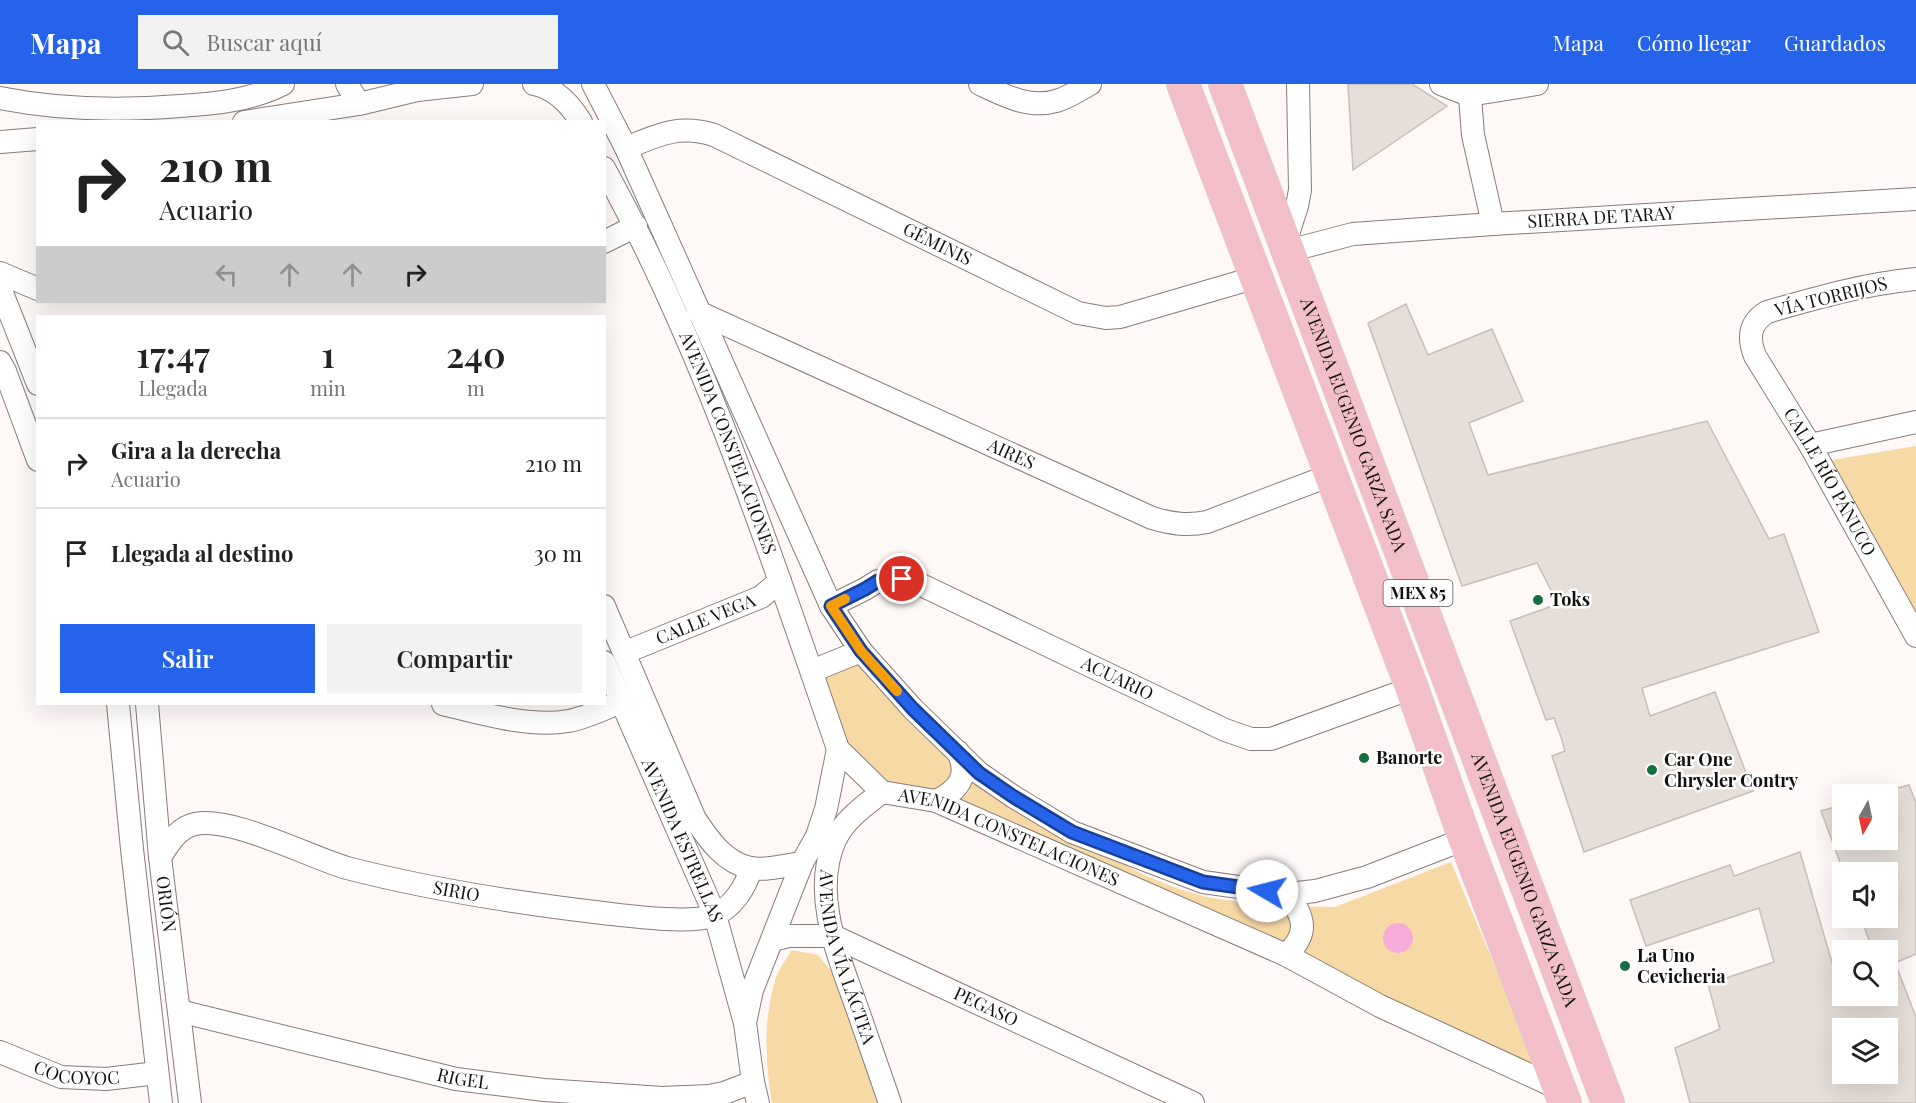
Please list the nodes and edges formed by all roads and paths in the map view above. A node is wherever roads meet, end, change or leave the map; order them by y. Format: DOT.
graph roads {
  1 [pos="283,84"];
  2 [pos="347,84"];
  3 [pos="472,84"];
  4 [pos="534,84"];
  5 [pos="538,84"];
  6 [pos="593,84"];
  7 [pos="980,84"];
  8 [pos="1089,84"];
  9 [pos="1183,84"];
  10 [pos="1225,84"];
  11 [pos="1298,84"];
  12 [pos="1441,84"];
  13 [pos="1537,84"];
  14 [pos="1469,89"];
  15 [pos="0,98"];
  16 [pos="359,104"];
  17 [pos="257,120"];
  18 [pos="580,120"];
  19 [pos="36,139"];
  20 [pos="0,142"];
  21 [pos="626,148"];
  22 [pos="606,172"];
  23 [pos="1916,199"];
  24 [pos="1493,224"];
  25 [pos="636,226"];
  26 [pos="606,241"];
  27 [pos="1287,247"];
  28 [pos="0,273"];
  29 [pos="1257,277"];
  30 [pos="1916,279"];
  31 [pos="0,288"];
  32 [pos="36,288"];
  33 [pos="698,312"];
  34 [pos="1753,326"];
  35 [pos="0,362"];
  36 [pos="36,379"];
  37 [pos="1916,422"];
  38 [pos="1810,445"];
  39 [pos="36,452"];
  40 [pos="1332,475"];
  41 [pos="780,581"];
  42 [pos="831,606"];
  43 [pos="606,610"];
  44 [pos="1916,636"];
  45 [pos="861,651"];
  46 [pos="626,652"];
  47 [pos="606,667"];
  48 [pos="812,671"];
  49 [pos="1412,688"];
  50 [pos="621,702"];
  51 [pos="118,705"];
  52 [pos="147,705"];
  53 [pos="447,705"];
  54 [pos="838,749"];
  55 [pos="958,752"];
  56 [pos="882,792"];
  57 [pos="936,801"];
  58 [pos="1465,839"];
  59 [pos="160,857"];
  60 [pos="802,863"];
  61 [pos="752,868"];
  62 [pos="1288,894"];
  63 [pos="715,915"];
  64 [pos="832,936"];
  65 [pos="772,940"];
  66 [pos="1286,955"];
  67 [pos="179,1011"];
  68 [pos="745,1023"];
  69 [pos="0,1052"];
  70 [pos="157,1073"];
  71 [pos="755,1092"];
  72 [pos="1563,1096"];
  73 [pos="160,1103"];
  74 [pos="189,1103"];
  75 [pos="890,1103"];
  76 [pos="1193,1103"];
  77 [pos="1608,1103"];
  1 -- 15 [label="street"];
  2 -- 16 [label="street"];
  3 -- 16 [label="street"];
  4 -- 5 [label="street"];
  5 -- 18 [label="street"];
  6 -- 21 [label="street, AVENIDA CONSTELACIONES"];
  7 -- 8 [label="street"];
  9 -- 29 [label="highway, MEX 85"];
  10 -- 27 [label="highway, AVENIDA EUGENIO GARZA SADA / MEX 85"];
  11 -- 27 [label="street"];
  12 -- 14 [label="street"];
  13 -- 14 [label="street"];
  14 -- 24 [label="street"];
  16 -- 17 [label="street"];
  19 -- 20 [label="street"];
  21 -- 29 [label="street, GÉMINIS"];
  21 -- 33 [label="street, AVENIDA CONSTELACIONES"];
  22 -- 25 [label="street, AVENIDA CONSTELACIONES"];
  23 -- 24 [label="street, SIERRA DE TARAY"];
  24 -- 27 [label="street, SIERRA DE TARAY"];
  25 -- 26 [label="street"];
  25 -- 41 [label="street, AVENIDA CONSTELACIONES"];
  27 -- 77 [label="highway, AVENIDA EUGENIO GARZA SADA / MEX 85"];
  28 -- 32 [label="street"];
  29 -- 40 [label="highway, MEX 85"];
  30 -- 34 [label="street, VÍA TORRIJOS"];
  31 -- 36 [label="street"];
  33 -- 40 [label="street, AIRES"];
  33 -- 42 [label="street, AVENIDA CONSTELACIONES"];
  34 -- 38 [label="street, CALLE RÍO PÁNUCO"];
  35 -- 39 [label="street"];
  37 -- 38 [label="street"];
  38 -- 44 [label="street, CALLE RÍO PÁNUCO"];
  40 -- 49 [label="highway, MEX 85"];
  41 -- 46 [label="street, CALLE VEGA"];
  41 -- 48 [label="street, AVENIDA CONSTELACIONES"];
  42 -- 45 [label="street, AVENIDA CONSTELACIONES"];
  42 -- 49 [label="street, ACUARIO"];
  43 -- 46 [label="street, AVENIDA ESTRELLAS"];
  45 -- 48 [label="street"];
  45 -- 55 [label="street, AVENIDA CONSTELACIONES"];
  46 -- 61 [label="street, AVENIDA ESTRELLAS"];
  47 -- 50 [label="street, AVENIDA ESTRELLAS"];
  48 -- 54 [label="street, AVENIDA CONSTELACIONES"];
  49 -- 58 [label="highway, MEX 85"];
  50 -- 53 [label="street"];
  50 -- 63 [label="street, AVENIDA ESTRELLAS"];
  51 -- 70 [label="street, ORIÓN"];
  52 -- 59 [label="street, ORIÓN"];
  54 -- 56 [label="street, AVENIDA CONSTELACIONES"];
  54 -- 60 [label="street, AVENIDA VÍA LÁCTEA"];
  55 -- 57 [label="street"];
  55 -- 62 [label="street, AVENIDA CONSTELACIONES"];
  56 -- 57 [label="street, AVENIDA CONSTELACIONES"];
  56 -- 64 [label="street, AVENIDA VÍA LÁCTEA"];
  57 -- 66 [label="street, AVENIDA CONSTELACIONES"];
  58 -- 62 [label="street, AVENIDA CONSTELACIONES"];
  58 -- 72 [label="highway, MEX 85"];
  59 -- 63 [label="street, SIRIO"];
  59 -- 67 [label="street, ORIÓN"];
  60 -- 61 [label="street, AVENIDA VÍA LÁCTEA"];
  60 -- 65 [label="street, AVENIDA VÍA LÁCTEA"];
  61 -- 63 [label="street"];
  62 -- 66 [label="street"];
  63 -- 68 [label="street, AVENIDA ESTRELLAS"];
  64 -- 65 [label="street, PEGASO"];
  64 -- 75 [label="street, AVENIDA VÍA LÁCTEA"];
  64 -- 76 [label="street, PEGASO"];
  65 -- 68 [label="street, AVENIDA ESTRELLAS"];
  66 -- 72 [label="street, AVENIDA CONSTELACIONES"];
  67 -- 71 [label="street, RIGEL"];
  67 -- 74 [label="street, ORIÓN"];
  68 -- 71 [label="street, AVENIDA ESTRELLAS"];
  69 -- 70 [label="street, COCOYOC"];
  70 -- 73 [label="street, ORIÓN"];
}
